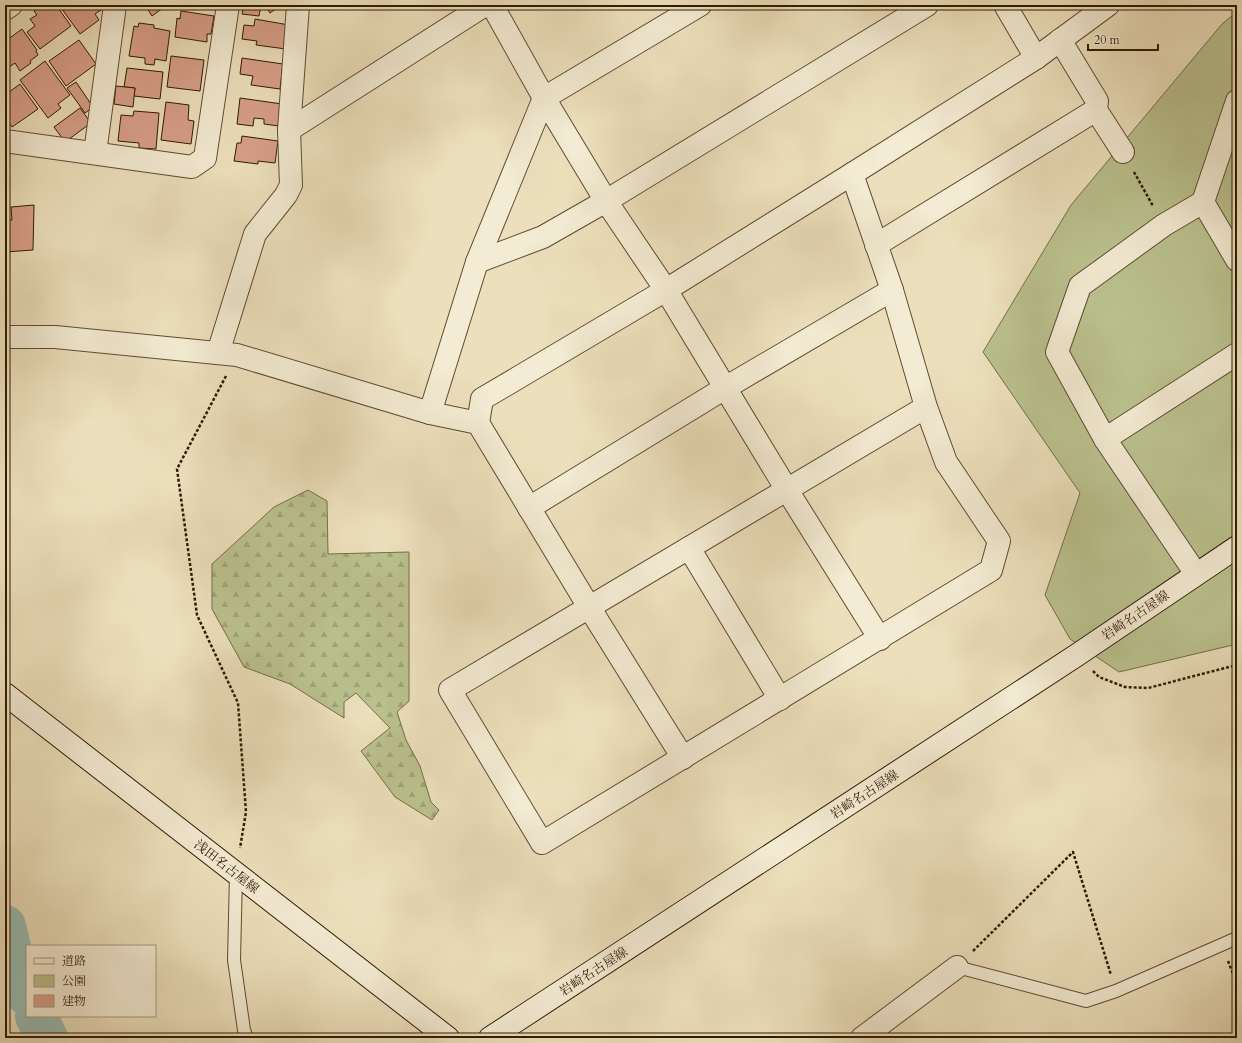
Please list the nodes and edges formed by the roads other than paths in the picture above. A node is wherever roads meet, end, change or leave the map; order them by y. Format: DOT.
graph roads {
  1 [pos="11,5"];
  2 [pos="115,5"];
  3 [pos="228,5"];
  4 [pos="298,5"];
  5 [pos="485,5"];
  6 [pos="492,5"];
  7 [pos="700,5"];
  8 [pos="927,5"];
  9 [pos="1005,5"];
  10 [pos="1108,5"];
  11 [pos="5,10"];
  12 [pos="1060,40"];
  13 [pos="1036,58"];
  14 [pos="544,98"];
  15 [pos="1237,101"];
  16 [pos="1096,110"];
  17 [pos="289,130"];
  18 [pos="5,141"];
  19 [pos="1123,152"];
  20 [pos="95,154"];
  21 [pos="852,174"];
  22 [pos="606,201"];
  23 [pos="1203,202"];
  24 [pos="876,245"];
  25 [pos="1237,260"];
  26 [pos="477,262"];
  27 [pos="666,290"];
  28 [pos="892,290"];
  29 [pos="5,337"];
  30 [pos="228,354"];
  31 [pos="1237,354"];
  32 [pos="725,388"];
  33 [pos="926,407"];
  34 [pos="430,413"];
  35 [pos="478,424"];
  36 [pos="1105,439"];
  37 [pos="787,490"];
  38 [pos="529,508"];
  39 [pos="1237,547"];
  40 [pos="689,548"];
  41 [pos="1196,574"];
  42 [pos="589,607"];
  43 [pos="880,639"];
  44 [pos="11,699"];
  45 [pos="780,699"];
  46 [pos="683,758"];
  47 [pos="236,874"];
  48 [pos="1237,938"];
  49 [pos="957,967"];
  50 [pos="246,1038"];
  51 [pos="448,1038"];
  52 [pos="490,1038"];
  53 [pos="862,1038"];
  1 -- 11 [label="street"];
  2 -- 20 [label="street"];
  3 -- 20 [label="street"];
  4 -- 17 [label="street"];
  5 -- 17 [label="street"];
  6 -- 14 [label="street"];
  7 -- 14 [label="street"];
  8 -- 22 [label="street"];
  9 -- 13 [label="street"];
  10 -- 12 [label="street"];
  12 -- 13 [label="street"];
  12 -- 16 [label="street"];
  13 -- 21 [label="street"];
  14 -- 22 [label="street"];
  14 -- 26 [label="street"];
  15 -- 23 [label="street"];
  16 -- 19 [label="street"];
  16 -- 24 [label="street"];
  17 -- 30 [label="street"];
  18 -- 20 [label="street"];
  21 -- 24 [label="street"];
  21 -- 27 [label="street"];
  22 -- 26 [label="street"];
  22 -- 27 [label="street"];
  23 -- 25 [label="street"];
  23 -- 36 [label="street"];
  24 -- 28 [label="street"];
  26 -- 34 [label="street"];
  27 -- 32 [label="street"];
  27 -- 35 [label="street"];
  28 -- 32 [label="street"];
  28 -- 33 [label="street"];
  29 -- 30 [label="street"];
  30 -- 34 [label="street"];
  31 -- 36 [label="street"];
  32 -- 37 [label="street"];
  32 -- 38 [label="street"];
  33 -- 37 [label="street"];
  33 -- 43 [label="street"];
  34 -- 35 [label="street"];
  35 -- 38 [label="street"];
  36 -- 41 [label="street"];
  37 -- 40 [label="street"];
  37 -- 43 [label="street"];
  38 -- 42 [label="street"];
  39 -- 41 [label="street, 岩崎名古屋線"];
  40 -- 42 [label="street"];
  40 -- 45 [label="street"];
  41 -- 52 [label="street, 岩崎名古屋線"];
  42 -- 46 [label="street"];
  42 -- 46 [label="street"];
  43 -- 45 [label="street"];
  44 -- 47 [label="street, 浅田名古屋線"];
  45 -- 46 [label="street"];
  47 -- 50 [label="lane"];
  47 -- 51 [label="street, 浅田名古屋線"];
  48 -- 49 [label="lane"];
  49 -- 53 [label="street"];
}
